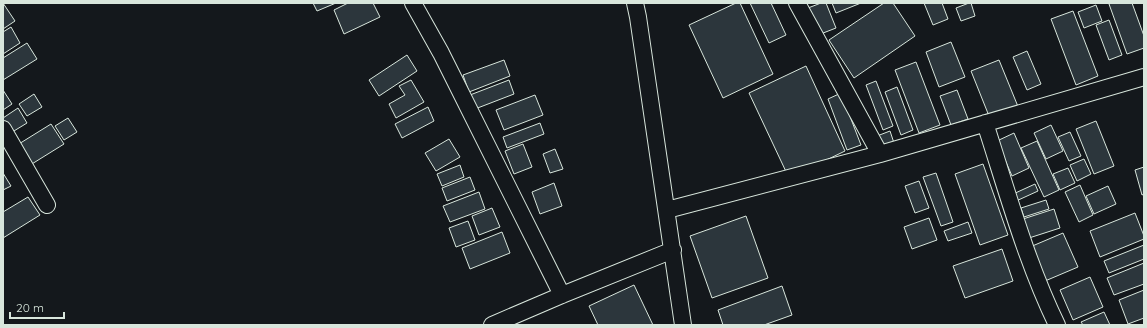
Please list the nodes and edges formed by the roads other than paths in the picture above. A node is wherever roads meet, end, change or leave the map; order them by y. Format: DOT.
graph roads {
  1 [pos="413,3"];
  2 [pos="635,3"];
  3 [pos="797,3"];
  4 [pos="1144,78"];
  5 [pos="985,123"];
  6 [pos="3,129"];
  7 [pos="880,154"];
  8 [pos="47,206"];
  9 [pos="667,210"];
  10 [pos="673,250"];
  11 [pos="562,295"];
  12 [pos="492,325"];
  13 [pos="683,325"];
  14 [pos="1057,325"];
  1 -- 11 [label="street"];
  2 -- 9 [label="street"];
  3 -- 7 [label="street"];
  4 -- 5 [label="street"];
  5 -- 7 [label="street"];
  5 -- 14 [label="street"];
  6 -- 8 [label="street"];
  7 -- 9 [label="street"];
  9 -- 10 [label="street"];
  10 -- 11 [label="street"];
  10 -- 13 [label="street"];
  11 -- 12 [label="street"];
}
